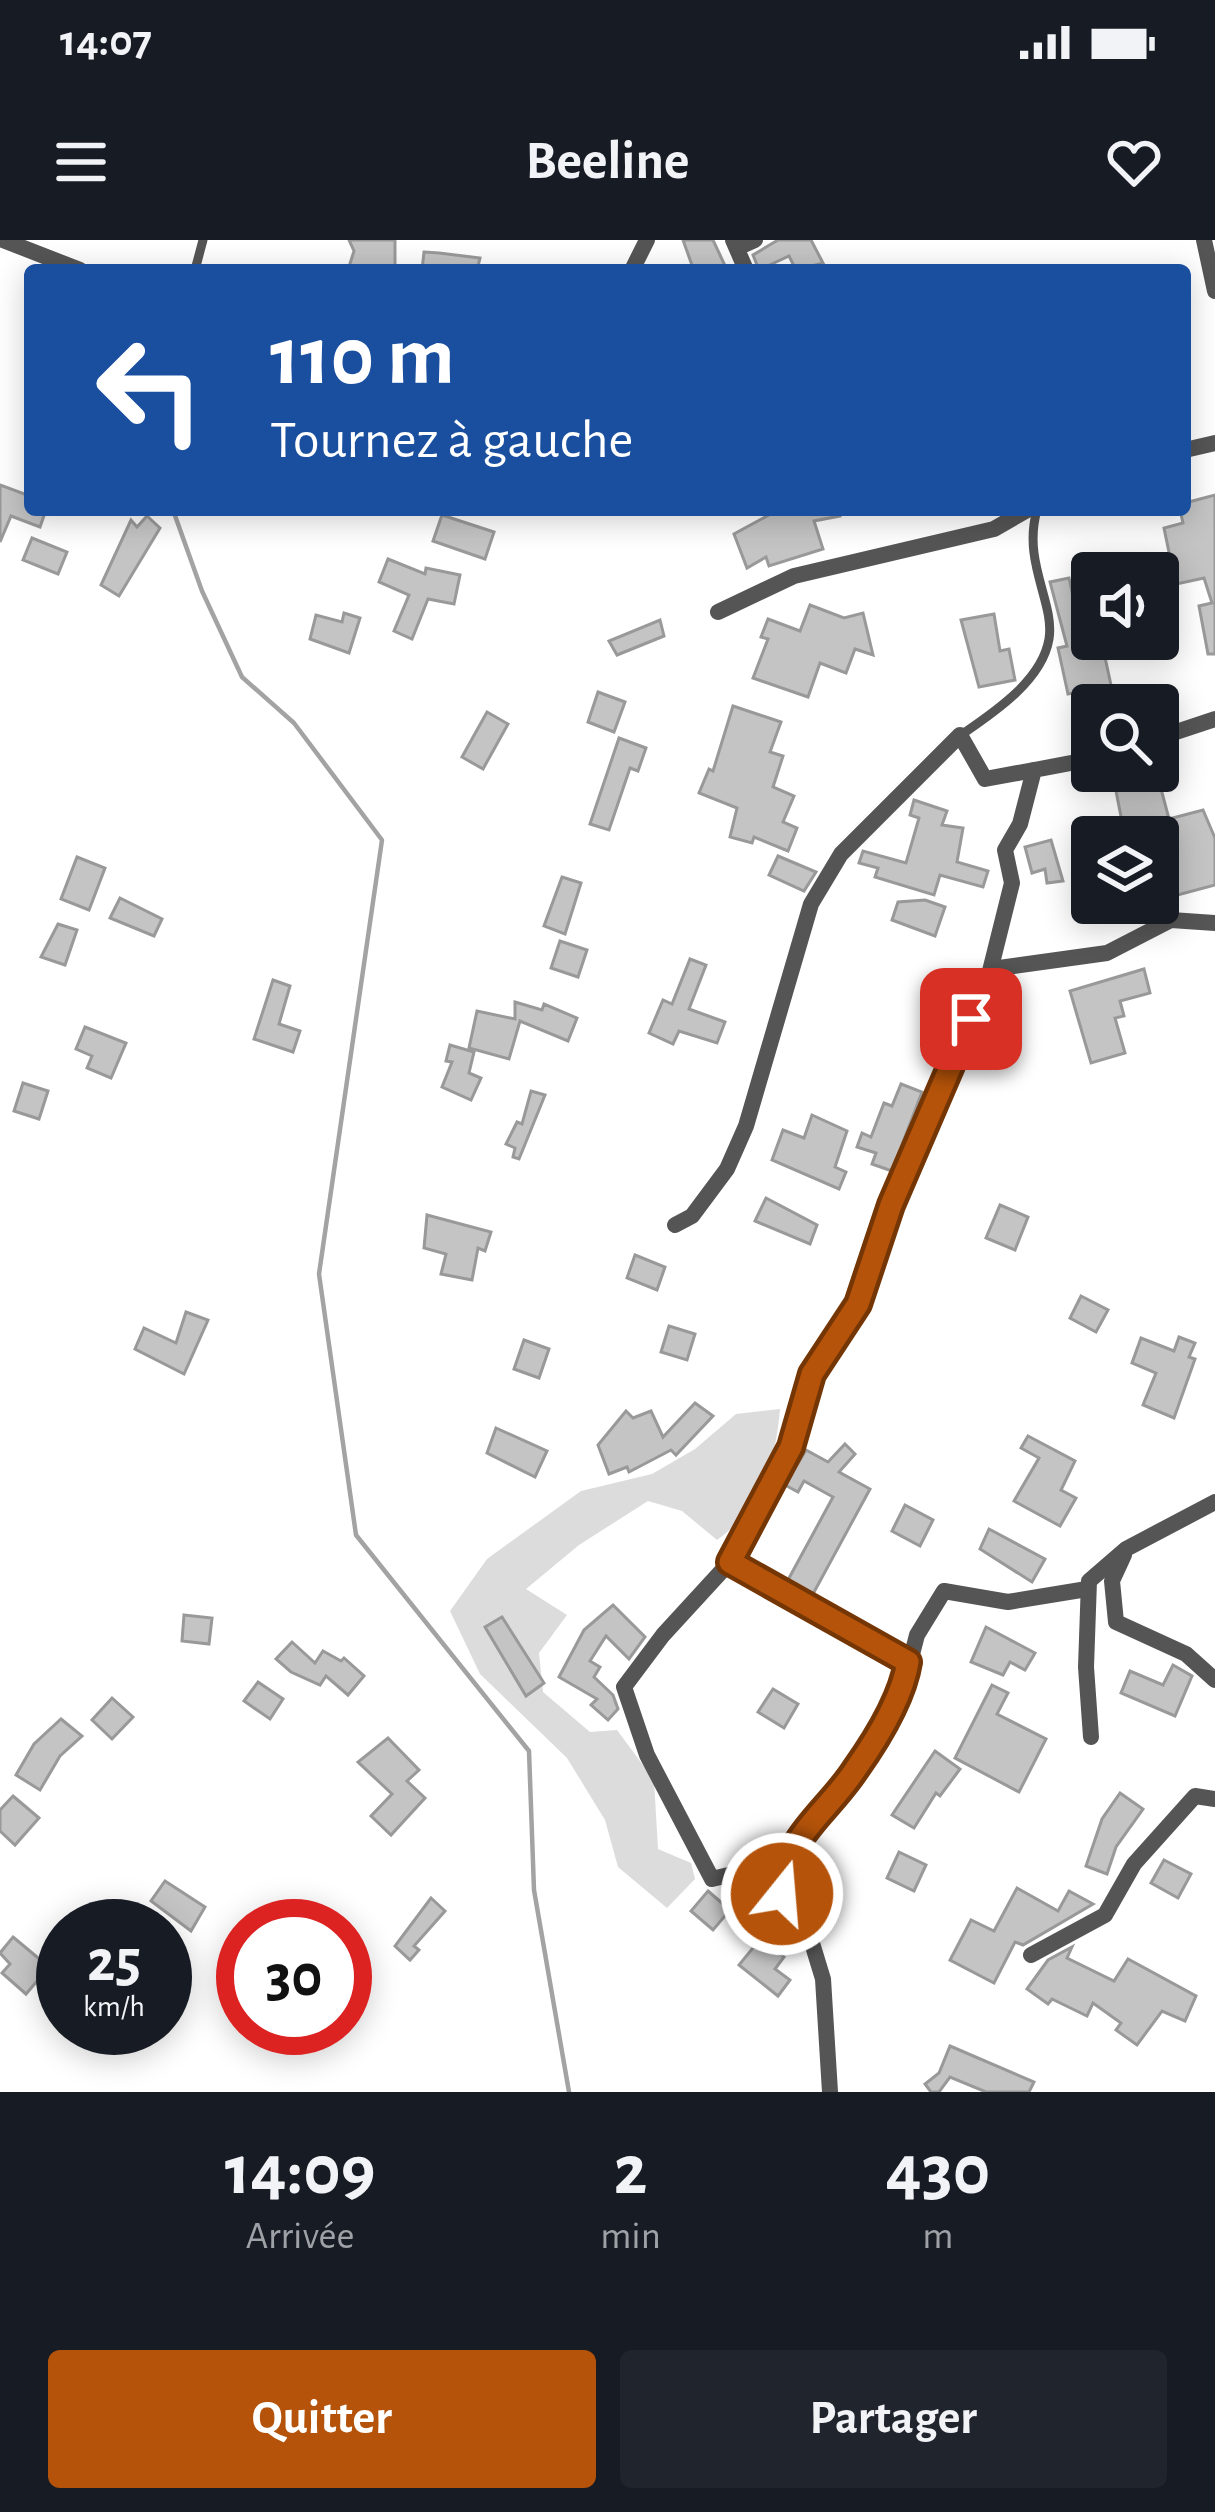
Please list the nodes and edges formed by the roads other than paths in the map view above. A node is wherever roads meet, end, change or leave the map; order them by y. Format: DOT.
graph roads {
  1 [pos="3,240"];
  2 [pos="755,240"];
  3 [pos="1204,240"];
  4 [pos="735,244"];
  5 [pos="65,264"];
  6 [pos="1215,291"];
  7 [pos="1017,516"];
  8 [pos="1035,516"];
  9 [pos="718,612"];
  10 [pos="1215,719"];
  11 [pos="1179,730"];
  12 [pos="960,735"];
  13 [pos="1071,763"];
  14 [pos="1034,770"];
  15 [pos="1215,923"];
  16 [pos="992,969"];
  17 [pos="675,1225"];
  18 [pos="1215,1502"];
  19 [pos="1126,1549"];
  20 [pos="730,1562"];
  21 [pos="1087,1589"];
  22 [pos="908,1662"];
  23 [pos="1215,1680"];
  24 [pos="1091,1737"];
  25 [pos="1215,1799"];
  26 [pos="782,1862"];
  27 [pos="1030,1955"];
  28 [pos="830,2092"];
  1 -- 5 [label="street"];
  2 -- 4 [label="street"];
  3 -- 6 [label="street"];
  7 -- 9 [label="street"];
  8 -- 12 [label="lane"];
  10 -- 11 [label="street"];
  12 -- 14 [label="street"];
  12 -- 17 [label="street"];
  13 -- 14 [label="street"];
  14 -- 16 [label="street"];
  15 -- 16 [label="street"];
  16 -- 20 [label="street"];
  18 -- 19 [label="street"];
  19 -- 21 [label="street"];
  19 -- 23 [label="street"];
  20 -- 22 [label="street"];
  20 -- 26 [label="street"];
  21 -- 22 [label="street"];
  21 -- 24 [label="street"];
  22 -- 26 [label="street"];
  25 -- 27 [label="street"];
  26 -- 28 [label="street"];
}
